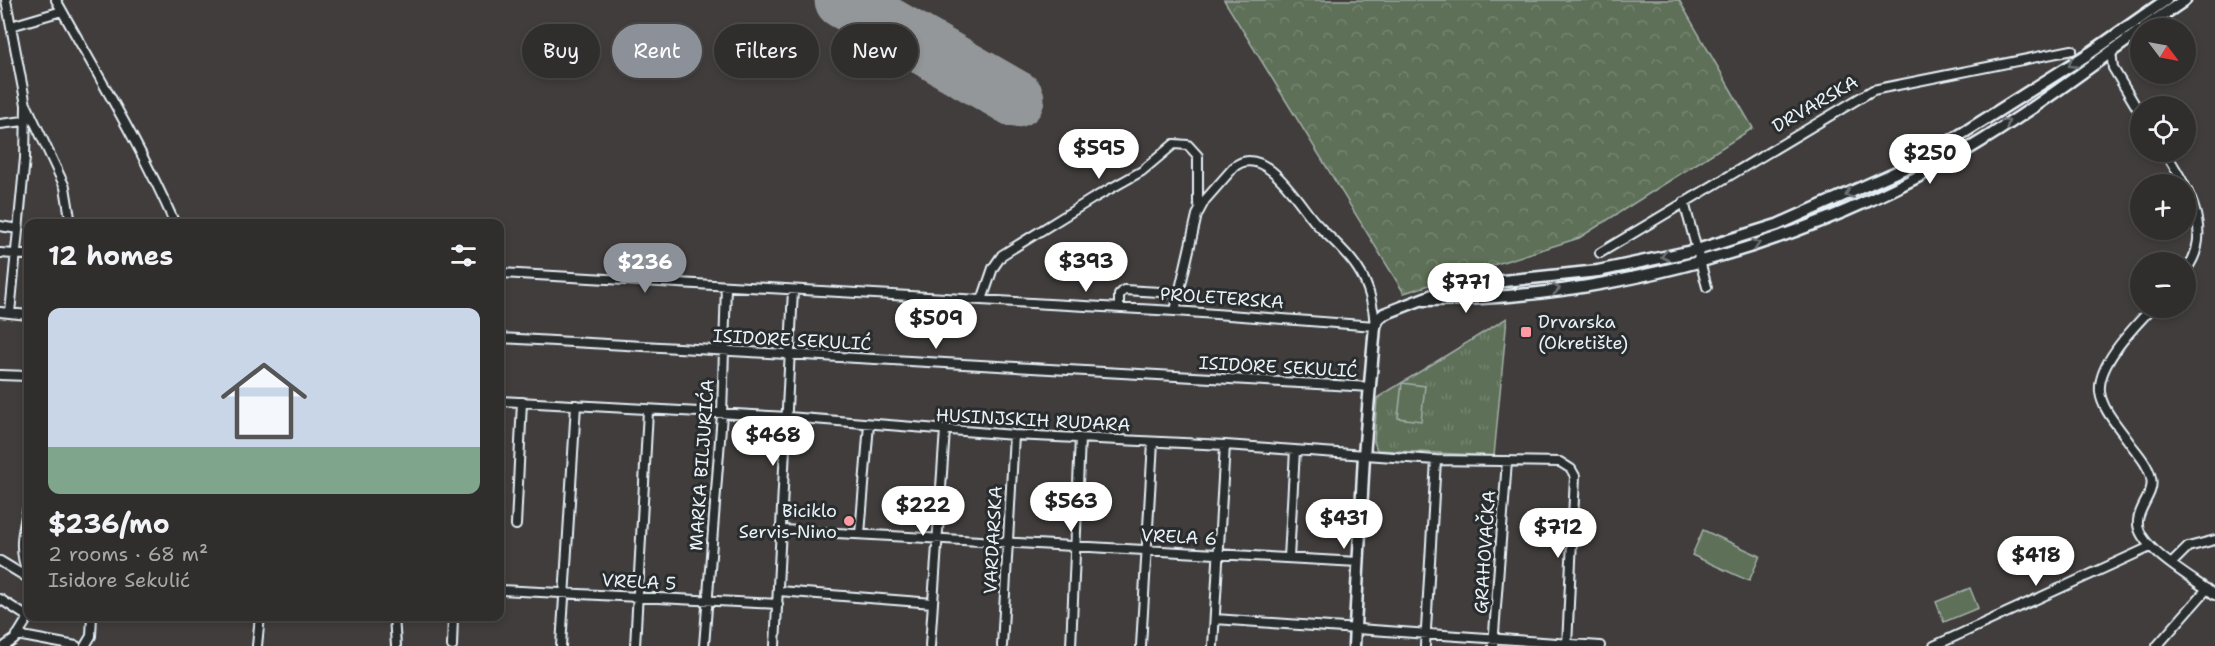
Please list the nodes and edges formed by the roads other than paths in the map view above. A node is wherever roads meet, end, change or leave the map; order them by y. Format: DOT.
graph roads {
  1 [pos="6,0"];
  2 [pos="56,0"];
  3 [pos="2166,0"];
  4 [pos="2185,0"];
  5 [pos="62,11"];
  6 [pos="2159,18"];
  7 [pos="11,26"];
  8 [pos="2130,34"];
  9 [pos="2124,36"];
  10 [pos="2072,50"];
  11 [pos="2112,51"];
  12 [pos="2130,96"];
  13 [pos="26,105"];
  14 [pos="24,121"];
  15 [pos="0,124"];
  16 [pos="2172,162"];
  17 [pos="1684,202"];
  18 [pos="1200,207"];
  19 [pos="70,219"];
  20 [pos="173,219"];
  21 [pos="0,226"];
  22 [pos="18,229"];
  23 [pos="1697,250"];
  24 [pos="2196,252"];
  25 [pos="0,253"];
  26 [pos="1600,253"];
  27 [pos="15,254"];
  28 [pos="24,255"];
  29 [pos="1700,261"];
  30 [pos="504,273"];
  31 [pos="726,286"];
  32 [pos="1707,286"];
  33 [pos="793,290"];
  34 [pos="1178,292"];
  35 [pos="982,300"];
  36 [pos="1419,300"];
  37 [pos="1119,308"];
  38 [pos="1175,311"];
  39 [pos="0,312"];
  40 [pos="10,313"];
  41 [pos="24,315"];
  42 [pos="2143,318"];
  43 [pos="1375,327"];
  44 [pos="504,338"];
  45 [pos="724,351"];
  46 [pos="790,355"];
  47 [pos="0,375"];
  48 [pos="24,376"];
  49 [pos="1371,387"];
  50 [pos="504,401"];
  51 [pos="522,402"];
  52 [pos="576,405"];
  53 [pos="648,411"];
  54 [pos="722,414"];
  55 [pos="788,417"];
  56 [pos="869,424"];
  57 [pos="945,430"];
  58 [pos="1014,435"];
  59 [pos="1080,438"];
  60 [pos="1153,442"];
  61 [pos="1225,445"];
  62 [pos="1295,450"];
  63 [pos="1364,455"];
  64 [pos="1436,460"];
  65 [pos="1507,461"];
  66 [pos="24,524"];
  67 [pos="516,525"];
  68 [pos="783,530"];
  69 [pos="860,534"];
  70 [pos="936,538"];
  71 [pos="2215,540"];
  72 [pos="1007,542"];
  73 [pos="1076,546"];
  74 [pos="2150,547"];
  75 [pos="1146,550"];
  76 [pos="1218,554"];
  77 [pos="1289,558"];
  78 [pos="0,561"];
  79 [pos="1358,562"];
  80 [pos="2172,563"];
  81 [pos="24,564"];
  82 [pos="24,575"];
  83 [pos="2208,589"];
  84 [pos="504,590"];
  85 [pos="778,591"];
  86 [pos="564,593"];
  87 [pos="2215,595"];
  88 [pos="638,597"];
  89 [pos="0,599"];
  90 [pos="706,600"];
  91 [pos="933,603"];
  92 [pos="778,604"];
  93 [pos="24,614"];
  94 [pos="1215,619"];
  95 [pos="26,621"];
  96 [pos="92,621"];
  97 [pos="260,621"];
  98 [pos="394,621"];
  99 [pos="453,621"];
  100 [pos="1355,628"];
  101 [pos="1425,633"];
  102 [pos="17,635"];
  103 [pos="1493,642"];
  104 [pos="1952,643"];
  105 [pos="1567,645"];
  106 [pos="5,646"];
  107 [pos="76,646"];
  108 [pos="85,646"];
  109 [pos="257,646"];
  110 [pos="396,646"];
  111 [pos="452,646"];
  112 [pos="561,646"];
  113 [pos="635,646"];
  114 [pos="704,646"];
  115 [pos="775,646"];
  116 [pos="930,646"];
  117 [pos="1002,646"];
  118 [pos="1071,646"];
  119 [pos="1141,646"];
  120 [pos="1213,646"];
  121 [pos="1354,646"];
  122 [pos="1425,646"];
  123 [pos="1600,646"];
  124 [pos="1934,646"];
  125 [pos="2157,646"];
  1 -- 7 [label="street"];
  2 -- 5 [label="street"];
  3 -- 9 [label="main road"];
  4 -- 6 [label="main road"];
  5 -- 7 [label="street"];
  5 -- 20 [label="street"];
  7 -- 13 [label="street"];
  8 -- 9 [label="main road"];
  9 -- 11 [label="main road"];
  9 -- 23 [label="main road, one-way"];
  10 -- 17 [label="street, DRVARSKA"];
  11 -- 12 [label="street"];
  29 -- 11 [label="main road, one-way"];
  13 -- 14 [label="street"];
  13 -- 19 [label="street"];
  14 -- 15 [label="street"];
  14 -- 22 [label="street"];
  16 -- 24 [label="street"];
  17 -- 23 [label="street"];
  17 -- 26 [label="street, DRVARSKA"];
  18 -- 34 [label="street"];
  18 -- 35 [label="street"];
  18 -- 43 [label="street"];
  21 -- 22 [label="street"];
  22 -- 27 [label="street"];
  23 -- 29 [label="street"];
  23 -- 36 [label="main road, one-way"];
  25 -- 27 [label="street"];
  27 -- 28 [label="street"];
  27 -- 40 [label="street"];
  29 -- 32 [label="street"];
  36 -- 29 [label="main road, one-way"];
  30 -- 31 [label="street, PROLETERSKA"];
  31 -- 33 [label="street, PROLETERSKA"];
  31 -- 45 [label="street, MARKA BILJURIĆA"];
  33 -- 35 [label="street, PROLETERSKA"];
  33 -- 46 [label="street"];
  34 -- 37 [label="street"];
  34 -- 38 [label="street"];
  35 -- 37 [label="street, PROLETERSKA"];
  36 -- 43 [label="main road"];
  37 -- 38 [label="street, PROLETERSKA"];
  38 -- 43 [label="street, PROLETERSKA"];
  39 -- 40 [label="street"];
  40 -- 41 [label="street"];
  42 -- 74 [label="street"];
  43 -- 49 [label="main road"];
  44 -- 45 [label="street, ISIDORE SEKULIĆ"];
  45 -- 46 [label="street, ISIDORE SEKULIĆ"];
  45 -- 54 [label="street, MARKA BILJURIĆA"];
  46 -- 49 [label="street, ISIDORE SEKULIĆ"];
  46 -- 55 [label="street"];
  47 -- 48 [label="street"];
  49 -- 63 [label="main road"];
  50 -- 51 [label="street, HUSINJSKIH RUDARA"];
  51 -- 52 [label="street, HUSINJSKIH RUDARA"];
  51 -- 67 [label="street"];
  52 -- 53 [label="street, HUSINJSKIH RUDARA"];
  52 -- 86 [label="street"];
  53 -- 54 [label="street, HUSINJSKIH RUDARA"];
  53 -- 88 [label="street"];
  54 -- 55 [label="street, HUSINJSKIH RUDARA"];
  54 -- 90 [label="street, MARKA BILJURIĆA"];
  55 -- 56 [label="street, HUSINJSKIH RUDARA"];
  55 -- 68 [label="street"];
  56 -- 57 [label="street, HUSINJSKIH RUDARA"];
  56 -- 69 [label="street"];
  57 -- 58 [label="street, HUSINJSKIH RUDARA"];
  57 -- 70 [label="street"];
  58 -- 59 [label="street, HUSINJSKIH RUDARA"];
  58 -- 72 [label="street, VARDARSKA"];
  59 -- 60 [label="street, HUSINJSKIH RUDARA"];
  59 -- 73 [label="street"];
  60 -- 61 [label="street, HUSINJSKIH RUDARA"];
  60 -- 75 [label="street"];
  61 -- 62 [label="street, HUSINJSKIH RUDARA"];
  61 -- 76 [label="street"];
  62 -- 63 [label="street, HUSINJSKIH RUDARA"];
  62 -- 77 [label="street"];
  63 -- 64 [label="street, HUSINJSKIH RUDARA"];
  63 -- 79 [label="main road"];
  64 -- 65 [label="street, HUSINJSKIH RUDARA"];
  64 -- 101 [label="street"];
  65 -- 103 [label="street, GRAHOVAČKA"];
  65 -- 105 [label="street, HUSINJSKIH RUDARA"];
  66 -- 81 [label="street"];
  68 -- 69 [label="street, VRELA 6"];
  68 -- 85 [label="street"];
  69 -- 70 [label="street, VRELA 6"];
  70 -- 72 [label="street, VRELA 6"];
  70 -- 91 [label="street"];
  71 -- 80 [label="street"];
  72 -- 73 [label="street, VRELA 6"];
  72 -- 117 [label="street, VARDARSKA"];
  73 -- 75 [label="street, VRELA 6"];
  73 -- 118 [label="street"];
  74 -- 80 [label="street"];
  74 -- 104 [label="street"];
  75 -- 76 [label="street, VRELA 6"];
  75 -- 119 [label="street"];
  76 -- 77 [label="street, VRELA 6"];
  76 -- 94 [label="street"];
  77 -- 79 [label="street, VRELA 6"];
  78 -- 82 [label="street"];
  79 -- 100 [label="main road"];
  80 -- 83 [label="street"];
  83 -- 87 [label="street"];
  83 -- 125 [label="street"];
  84 -- 86 [label="street, VRELA 5"];
  85 -- 91 [label="street"];
  85 -- 92 [label="street"];
  86 -- 88 [label="street, VRELA 5"];
  86 -- 112 [label="street"];
  88 -- 90 [label="street, VRELA 5"];
  88 -- 113 [label="street"];
  89 -- 93 [label="street"];
  90 -- 92 [label="street, VRELA 5"];
  90 -- 114 [label="street, MARKA BILJURIĆA"];
  91 -- 116 [label="street"];
  92 -- 115 [label="street"];
  94 -- 100 [label="street"];
  94 -- 120 [label="street"];
  95 -- 102 [label="street"];
  96 -- 108 [label="street"];
  97 -- 109 [label="street"];
  98 -- 110 [label="street"];
  99 -- 111 [label="street"];
  100 -- 101 [label="street"];
  100 -- 121 [label="main road"];
  101 -- 103 [label="street"];
  101 -- 122 [label="street"];
  102 -- 106 [label="street"];
  102 -- 107 [label="street"];
  103 -- 105 [label="street"];
  104 -- 124 [label="street"];
  105 -- 123 [label="street"];
}
